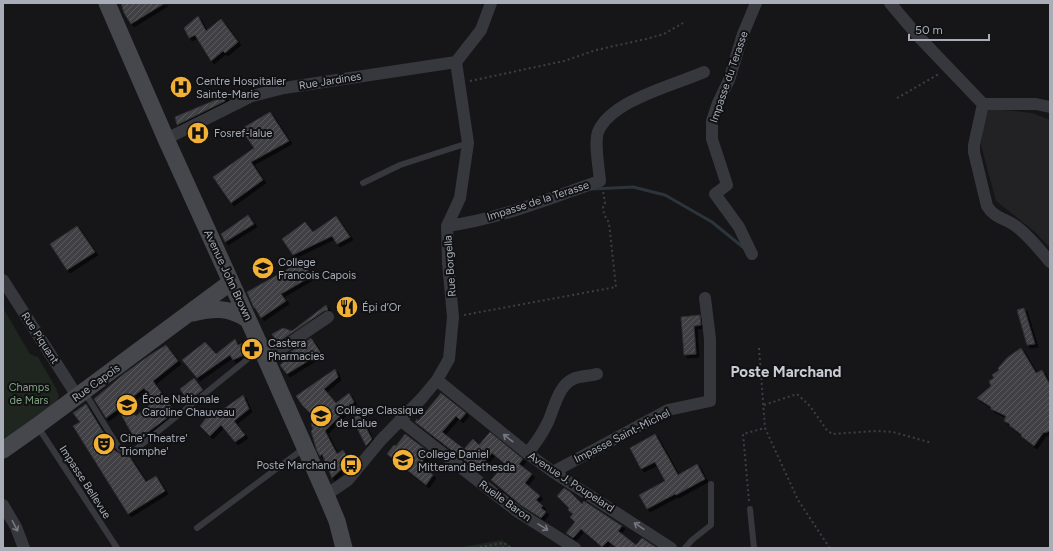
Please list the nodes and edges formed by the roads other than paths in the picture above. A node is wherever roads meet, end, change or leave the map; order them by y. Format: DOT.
graph roads {
  1 [pos="107,3"];
  2 [pos="491,3"];
  3 [pos="756,3"];
  4 [pos="890,3"];
  5 [pos="456,62"];
  6 [pos="704,72"];
  7 [pos="983,104"];
  8 [pos="1050,107"];
  9 [pos="166,139"];
  10 [pos="468,142"];
  11 [pos="363,183"];
  12 [pos="447,226"];
  13 [pos="752,254"];
  14 [pos="1050,262"];
  15 [pos="3,280"];
  16 [pos="231,282"];
  17 [pos="705,298"];
  18 [pos="189,314"];
  19 [pos="328,317"];
  20 [pos="248,319"];
  21 [pos="264,353"];
  22 [pos="598,374"];
  23 [pos="437,380"];
  24 [pos="81,394"];
  25 [pos="400,420"];
  26 [pos="37,426"];
  27 [pos="305,448"];
  28 [pos="3,450"];
  29 [pos="527,453"];
  30 [pos="553,472"];
  31 [pos="711,484"];
  32 [pos="326,495"];
  33 [pos="3,504"];
  34 [pos="750,509"];
  35 [pos="197,528"];
  36 [pos="24,548"];
  37 [pos="117,548"];
  38 [pos="344,548"];
  39 [pos="576,548"];
  40 [pos="671,548"];
  41 [pos="685,548"];
  42 [pos="754,548"];
  1 -- 9 [label="main road, Avenue John Brown"];
  2 -- 5 [label="street"];
  3 -- 13 [label="street, Impasse du Terasse"];
  4 -- 7 [label="street"];
  5 -- 9 [label="street, Rue Jardines"];
  5 -- 10 [label="street, Rue Borgella"];
  6 -- 12 [label="street, Impasse de la Terasse"];
  7 -- 8 [label="street"];
  7 -- 14 [label="street"];
  9 -- 16 [label="main road, Avenue John Brown"];
  10 -- 11 [label="lane"];
  10 -- 12 [label="street, Rue Borgella"];
  12 -- 23 [label="street, Rue Borgella"];
  15 -- 24 [label="street, Rue Piquant"];
  16 -- 18 [label="main road, Rue Capois"];
  16 -- 20 [label="main road, Avenue John Brown"];
  17 -- 30 [label="street, Impasse Saint-Michel"];
  18 -- 20 [label="main road, Rue Capois"];
  18 -- 24 [label="main road, Rue Capois"];
  19 -- 21 [label="street"];
  20 -- 21 [label="main road, Avenue John Brown"];
  21 -- 24 [label="lane"];
  21 -- 27 [label="main road, Avenue John Brown"];
  22 -- 29 [label="street"];
  23 -- 25 [label="street, Rue Borgella"];
  29 -- 23 [label="street, Avenue J. Poupelard, one-way"];
  24 -- 26 [label="main road, Rue Capois"];
  25 -- 32 [label="street, Rue Borgella"];
  25 -- 39 [label="street, Ruelle Baron, one-way"];
  26 -- 28 [label="main road, Rue Capois"];
  26 -- 37 [label="lane, Impasse Bellevue"];
  27 -- 32 [label="main road, Avenue John Brown"];
  27 -- 35 [label="lane"];
  29 -- 30 [label="street, Avenue J. Poupelard"];
  40 -- 30 [label="street, Avenue J. Poupelard, one-way"];
  31 -- 41 [label="lane"];
  32 -- 38 [label="main road, Avenue John Brown"];
  33 -- 36 [label="street, one-way"];
  34 -- 42 [label="lane"];
}
